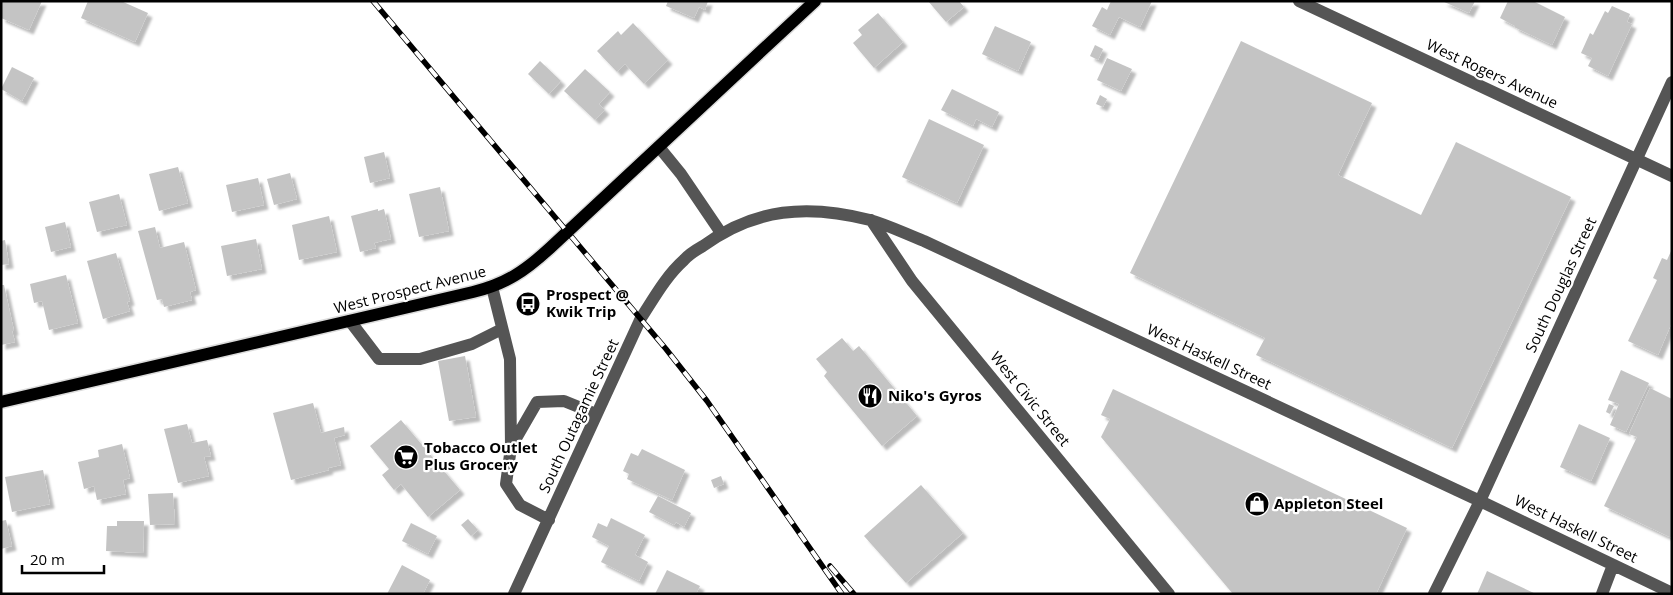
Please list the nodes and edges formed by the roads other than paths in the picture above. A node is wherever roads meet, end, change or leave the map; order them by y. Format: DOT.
graph roads {
  1 [pos="815,1"];
  2 [pos="1299,1"];
  3 [pos="1672,82"];
  4 [pos="659,147"];
  5 [pos="1636,159"];
  6 [pos="1672,176"];
  7 [pos="871,220"];
  8 [pos="721,233"];
  9 [pos="492,288"];
  10 [pos="350,321"];
  11 [pos="502,329"];
  12 [pos="1,402"];
  13 [pos="596,414"];
  14 [pos="511,447"];
  15 [pos="1480,501"];
  16 [pos="549,520"];
  17 [pos="1613,565"];
  18 [pos="1672,593"];
  19 [pos="514,594"];
  20 [pos="1169,594"];
  21 [pos="1434,594"];
  22 [pos="1602,594"];
  1 -- 4 [label="main road, West Prospect Avenue"];
  2 -- 5 [label="street, West Rogers Avenue"];
  3 -- 5 [label="street, South Douglas Street"];
  4 -- 8 [label="street"];
  4 -- 9 [label="main road, West Prospect Avenue"];
  5 -- 6 [label="street, West Rogers Avenue"];
  5 -- 15 [label="street, South Douglas Street"];
  7 -- 8 [label="street, West Haskell Street"];
  7 -- 15 [label="street, West Haskell Street"];
  7 -- 20 [label="street, West Civic Street"];
  8 -- 13 [label="street, South Outagamie Street"];
  9 -- 10 [label="main road, West Prospect Avenue"];
  9 -- 11 [label="street"];
  10 -- 11 [label="street"];
  10 -- 12 [label="main road, West Prospect Avenue"];
  11 -- 14 [label="street"];
  13 -- 14 [label="street"];
  13 -- 16 [label="street, South Outagamie Street"];
  14 -- 16 [label="street"];
  15 -- 17 [label="street, West Haskell Street"];
  15 -- 21 [label="street, South Douglas Street"];
  16 -- 19 [label="street, South Outagamie Street"];
  17 -- 18 [label="street, West Haskell Street"];
  17 -- 22 [label="street"];
}
